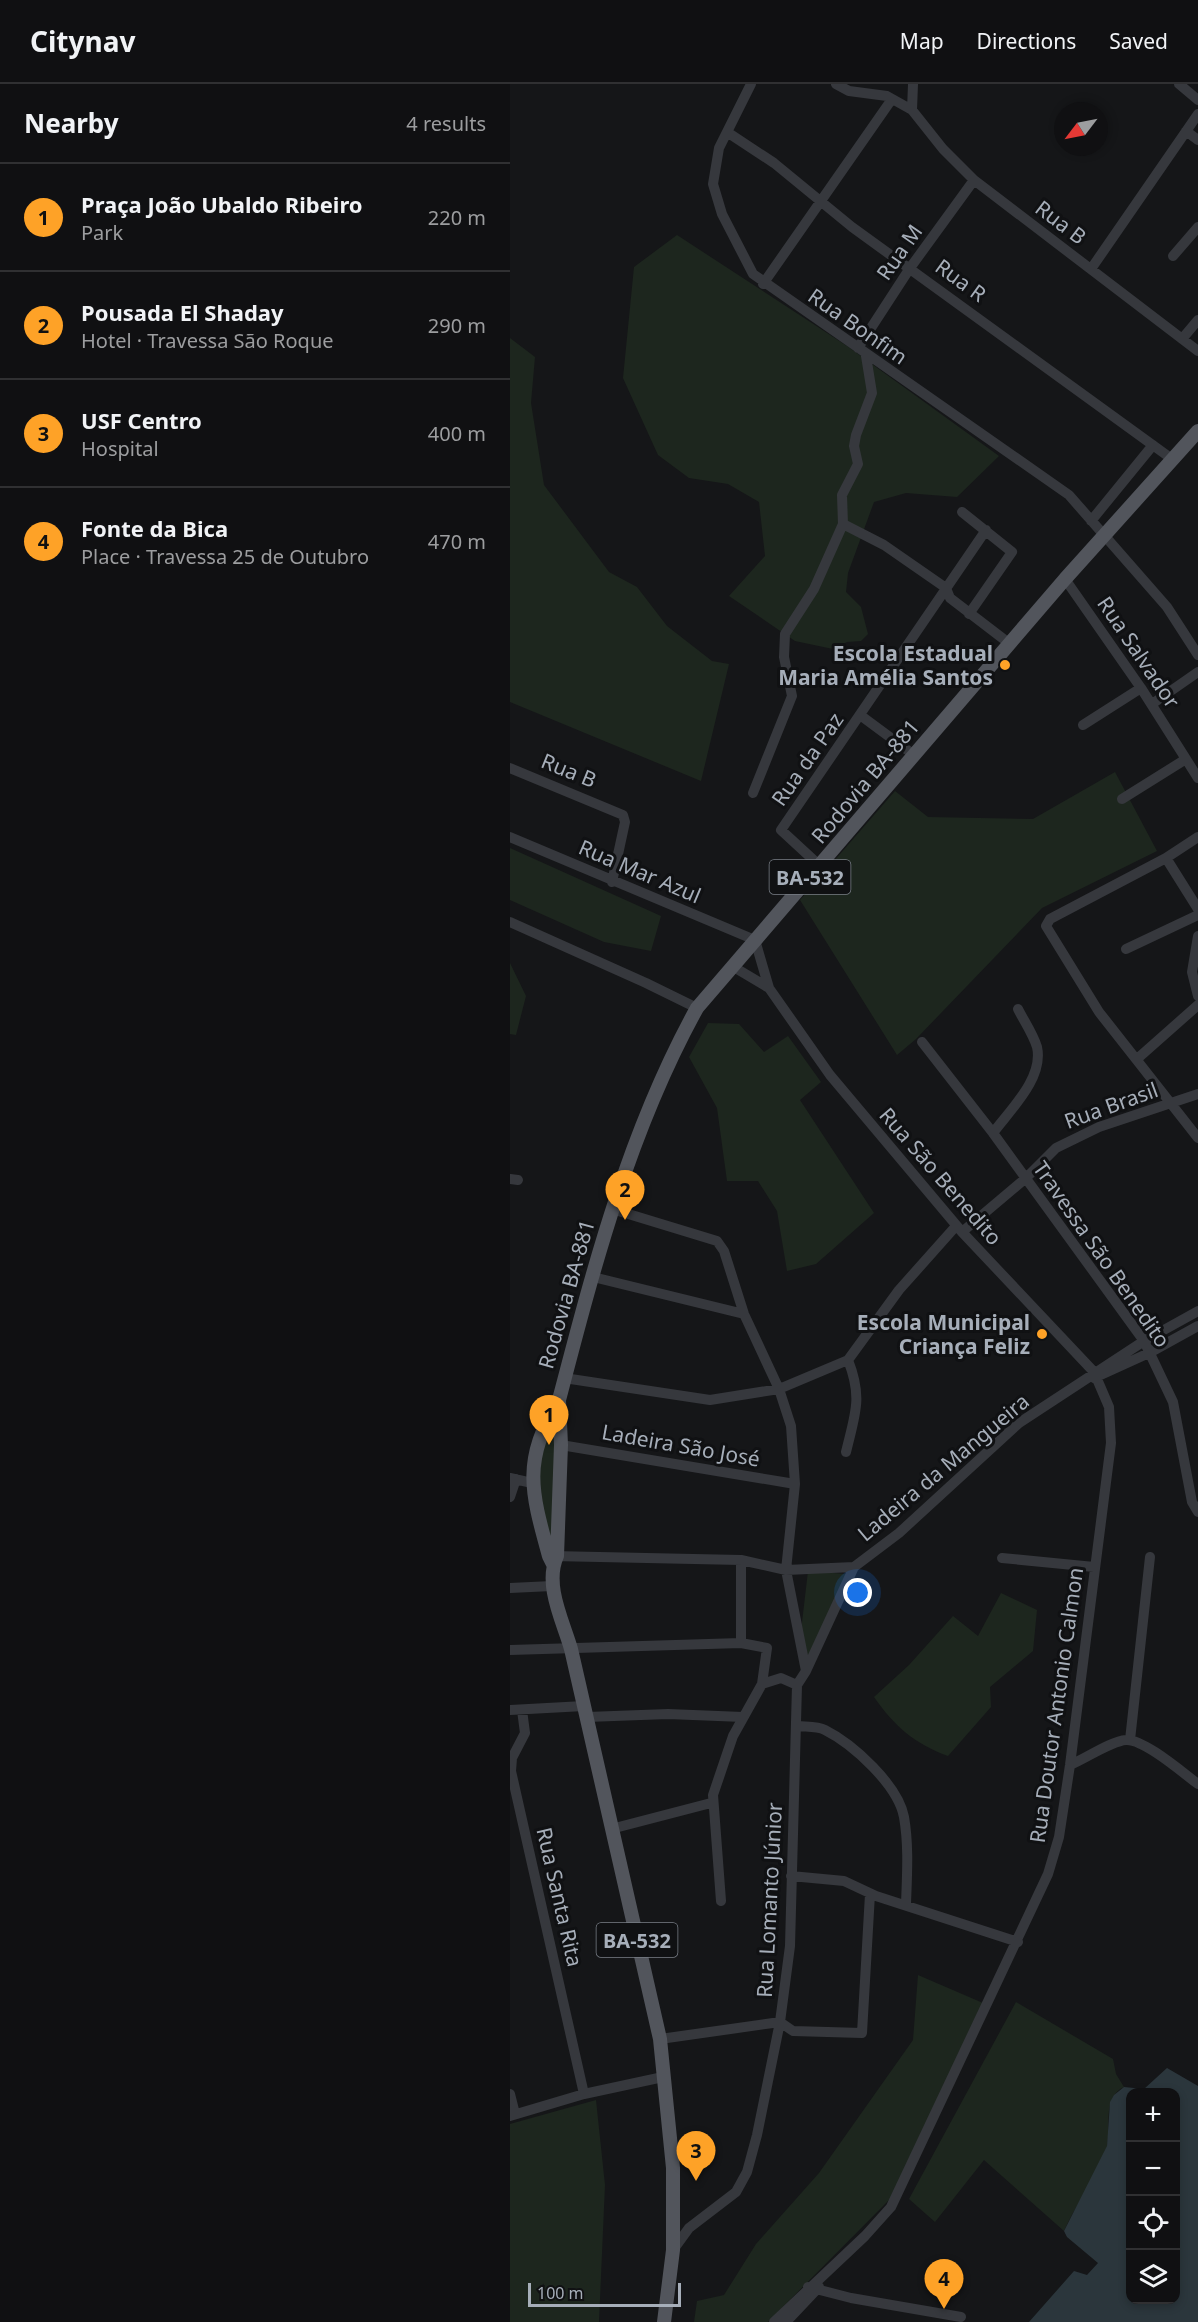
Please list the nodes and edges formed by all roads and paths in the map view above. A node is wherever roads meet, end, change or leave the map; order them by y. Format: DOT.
graph roads {
  1 [pos="751,84"];
  2 [pos="836,84"];
  3 [pos="913,84"];
  4 [pos="1179,84"];
  5 [pos="863,88"];
  6 [pos="892,99"];
  7 [pos="1198,100"];
  8 [pos="912,110"];
  9 [pos="1198,114"];
  10 [pos="1186,131"];
  11 [pos="727,132"];
  12 [pos="1198,140"];
  13 [pos="974,180"];
  14 [pos="823,201"];
  15 [pos="1198,227"];
  16 [pos="1173,256"];
  17 [pos="910,268"];
  18 [pos="1091,269"];
  19 [pos="763,284"];
  20 [pos="1198,320"];
  21 [pos="1182,339"];
  22 [pos="1198,351"];
  23 [pos="862,352"];
  24 [pos="1198,431"];
  25 [pos="1153,445"];
  26 [pos="1172,459"];
  27 [pos="962,512"];
  28 [pos="1091,521"];
  29 [pos="843,524"];
  30 [pos="986,530"];
  31 [pos="1103,537"];
  32 [pos="1065,579"];
  33 [pos="946,588"];
  34 [pos="969,614"];
  35 [pos="1010,644"];
  36 [pos="1198,655"];
  37 [pos="1198,672"];
  38 [pos="1141,688"];
  39 [pos="1152,704"];
  40 [pos="861,716"];
  41 [pos="1083,724"];
  42 [pos="914,755"];
  43 [pos="1186,759"];
  44 [pos="510,768"];
  45 [pos="1198,778"];
  46 [pos="753,793"];
  47 [pos="1122,799"];
  48 [pos="510,837"];
  49 [pos="1198,837"];
  50 [pos="1166,858"];
  51 [pos="820,866"];
  52 [pos="612,882"];
  53 [pos="1198,909"];
  54 [pos="1198,915"];
  55 [pos="510,922"];
  56 [pos="1198,936"];
  57 [pos="755,940"];
  58 [pos="1126,949"];
  59 [pos="732,966"];
  60 [pos="769,988"];
  61 [pos="1198,996"];
  62 [pos="1198,1005"];
  63 [pos="697,1008"];
  64 [pos="1018,1008"];
  65 [pos="922,1042"];
  66 [pos="1137,1059"];
  67 [pos="1198,1094"];
  68 [pos="1172,1104"];
  69 [pos="993,1133"];
  70 [pos="1198,1138"];
  71 [pos="1026,1178"];
  72 [pos="612,1209"];
  73 [pos="959,1229"];
  74 [pos="593,1277"];
  75 [pos="1198,1311"];
  76 [pos="744,1314"];
  77 [pos="1198,1326"];
  78 [pos="1144,1341"];
  79 [pos="1149,1353"];
  80 [pos="848,1360"];
  81 [pos="1093,1376"];
  82 [pos="564,1378"];
  83 [pos="779,1389"];
  84 [pos="559,1400"];
  85 [pos="561,1445"];
  86 [pos="846,1452"];
  87 [pos="513,1479"];
  88 [pos="532,1484"];
  89 [pos="795,1484"];
  90 [pos="510,1497"];
  91 [pos="1198,1512"];
  92 [pos="1150,1557"];
  93 [pos="553,1558"];
  94 [pos="1002,1558"];
  95 [pos="741,1560"];
  96 [pos="854,1567"];
  97 [pos="1094,1567"];
  98 [pos="786,1570"];
  99 [pos="552,1586"];
  100 [pos="510,1588"];
  101 [pos="741,1643"];
  102 [pos="572,1649"];
  103 [pos="510,1650"];
  104 [pos="806,1671"];
  105 [pos="762,1684"];
  106 [pos="796,1684"];
  107 [pos="510,1710"];
  108 [pos="522,1710"];
  109 [pos="586,1712"];
  110 [pos="743,1717"];
  111 [pos="798,1726"];
  112 [pos="1130,1740"];
  113 [pos="1070,1765"];
  114 [pos="1198,1784"];
  115 [pos="711,1803"];
  116 [pos="611,1829"];
  117 [pos="791,1876"];
  118 [pos="870,1894"];
  119 [pos="721,1901"];
  120 [pos="906,1904"];
  121 [pos="1018,1942"];
  122 [pos="780,2022"];
  123 [pos="660,2039"];
  124 [pos="663,2076"];
  125 [pos="510,2094"];
  126 [pos="584,2094"];
  127 [pos="513,2115"];
  128 [pos="673,2250"];
  129 [pos="813,2289"];
  130 [pos="961,2318"];
  131 [pos="663,2322"];
  132 [pos="774,2322"];
  133 [pos="786,2322"];
  1 -- 11 [label="street, Rua Bonfim"];
  2 -- 5 [label="street"];
  3 -- 8 [label="street"];
  4 -- 7 [label="street"];
  5 -- 6 [label="street"];
  6 -- 8 [label="street"];
  6 -- 14 [label="street"];
  8 -- 13 [label="street, Rua B"];
  9 -- 10 [label="street"];
  10 -- 12 [label="street"];
  10 -- 18 [label="street"];
  11 -- 14 [label="street, Rua R"];
  11 -- 19 [label="street, Rua Bonfim"];
  13 -- 17 [label="street, Rua M"];
  13 -- 18 [label="street, Rua B"];
  14 -- 17 [label="street, Rua R"];
  14 -- 19 [label="street"];
  15 -- 16 [label="street"];
  17 -- 23 [label="street, Rua M"];
  17 -- 25 [label="street, Rua R"];
  18 -- 21 [label="street, Rua B"];
  19 -- 23 [label="street, Rua Bonfim"];
  20 -- 21 [label="street"];
  21 -- 22 [label="street, Rua B"];
  23 -- 28 [label="street, Rua Bonfim"];
  23 -- 29 [label="street"];
  24 -- 26 [label="main road, Rodovia BA-881 / BA-532"];
  25 -- 26 [label="street, Rua R"];
  25 -- 28 [label="street"];
  26 -- 31 [label="main road, Rodovia BA-881 / BA-532"];
  27 -- 30 [label="street"];
  28 -- 31 [label="street, Rua Bonfim"];
  29 -- 33 [label="street"];
  29 -- 46 [label="street"];
  30 -- 33 [label="street, Rua da Paz"];
  30 -- 34 [label="street"];
  31 -- 32 [label="main road, Rodovia BA-881 / BA-532"];
  31 -- 36 [label="street, Rua Bonfim"];
  32 -- 35 [label="main road, Rodovia BA-881 / BA-532"];
  32 -- 38 [label="street, Rua Salvador"];
  33 -- 34 [label="street"];
  33 -- 40 [label="street, Rua da Paz"];
  34 -- 35 [label="street"];
  35 -- 42 [label="main road, Rodovia BA-881 / BA-532"];
  37 -- 39 [label="street"];
  38 -- 39 [label="street, Rua Salvador"];
  38 -- 41 [label="street"];
  39 -- 43 [label="street, Rua Salvador"];
  40 -- 42 [label="street"];
  40 -- 51 [label="street, Rua da Paz"];
  42 -- 51 [label="main road, Rodovia BA-881 / BA-532"];
  43 -- 45 [label="street, Rua Salvador"];
  43 -- 47 [label="street"];
  44 -- 52 [label="street, Rua B"];
  48 -- 52 [label="street, Rua Mar Azul"];
  49 -- 50 [label="street"];
  50 -- 53 [label="street"];
  50 -- 66 [label="street"];
  51 -- 57 [label="main road, Rodovia BA-881 / BA-532"];
  52 -- 57 [label="street, Rua Mar Azul"];
  54 -- 58 [label="street"];
  55 -- 63 [label="street"];
  56 -- 61 [label="street"];
  57 -- 59 [label="main road, Rodovia BA-881 / BA-532"];
  57 -- 60 [label="street, Rua São Benedito"];
  59 -- 60 [label="street, Rua São Benedito"];
  59 -- 63 [label="main road, Rodovia BA-881 / BA-532"];
  60 -- 73 [label="street, Rua São Benedito"];
  62 -- 66 [label="street"];
  63 -- 72 [label="main road, Rodovia BA-881 / BA-532"];
  64 -- 69 [label="street"];
  65 -- 69 [label="street, Travessa São Benedito"];
  66 -- 68 [label="street"];
  67 -- 68 [label="street, Rua Brasil"];
  68 -- 70 [label="street"];
  68 -- 71 [label="street, Rua Brasil"];
  69 -- 71 [label="street, Travessa São Benedito"];
  71 -- 73 [label="street, Rua Brasil"];
  71 -- 78 [label="street, Travessa São Benedito"];
  72 -- 74 [label="main road, Rodovia BA-881 / BA-532"];
  72 -- 76 [label="street"];
  73 -- 80 [label="street, Rua Brasil"];
  73 -- 81 [label="street, Rua São Benedito"];
  74 -- 76 [label="street"];
  74 -- 82 [label="main road, Rodovia BA-881 / BA-532"];
  75 -- 78 [label="street"];
  76 -- 83 [label="street"];
  77 -- 79 [label="street"];
  78 -- 79 [label="street, Travessa São Benedito"];
  78 -- 81 [label="street"];
  79 -- 81 [label="street"];
  79 -- 91 [label="street, Travessa São Benedito"];
  80 -- 83 [label="street"];
  80 -- 86 [label="street"];
  81 -- 96 [label="street, Ladeira da Mangueira"];
  81 -- 97 [label="street, Rua Doutor Antonio Calmon"];
  82 -- 83 [label="street"];
  82 -- 84 [label="main road, Rodovia BA-881 / BA-532"];
  83 -- 89 [label="street"];
  84 -- 85 [label="main road, BA-532"];
  84 -- 88 [label="main road, BA-532"];
  85 -- 89 [label="street, Ladeira São José"];
  85 -- 93 [label="main road, BA-532"];
  87 -- 88 [label="street"];
  87 -- 90 [label="street"];
  88 -- 93 [label="main road, BA-532"];
  89 -- 98 [label="street"];
  92 -- 112 [label="street"];
  93 -- 95 [label="street"];
  93 -- 99 [label="main road, BA-532"];
  94 -- 97 [label="street"];
  95 -- 98 [label="street"];
  95 -- 101 [label="street"];
  96 -- 98 [label="street"];
  96 -- 104 [label="street"];
  97 -- 113 [label="street, Rua Doutor Antonio Calmon"];
  98 -- 104 [label="street"];
  99 -- 100 [label="street"];
  99 -- 102 [label="main road, BA-532"];
  101 -- 102 [label="street"];
  101 -- 105 [label="street"];
  102 -- 103 [label="street"];
  102 -- 109 [label="main road, BA-532"];
  104 -- 106 [label="street"];
  105 -- 106 [label="street"];
  105 -- 110 [label="street"];
  106 -- 111 [label="street, Rua Lomanto Júnior"];
  107 -- 108 [label="street"];
  108 -- 109 [label="street"];
  108 -- 126 [label="street, Rua Santa Rita"];
  109 -- 110 [label="street"];
  109 -- 116 [label="main road, BA-532"];
  110 -- 115 [label="street"];
  111 -- 117 [label="street, Rua Lomanto Júnior"];
  111 -- 120 [label="street"];
  112 -- 113 [label="street"];
  112 -- 114 [label="street"];
  113 -- 121 [label="street, Rua Doutor Antonio Calmon"];
  115 -- 116 [label="street"];
  115 -- 119 [label="street"];
  116 -- 123 [label="main road, BA-532"];
  117 -- 118 [label="street"];
  117 -- 122 [label="street, Rua Lomanto Júnior"];
  118 -- 120 [label="street"];
  118 -- 122 [label="street"];
  120 -- 121 [label="street"];
  121 -- 129 [label="street, Rua Doutor Antonio Calmon"];
  122 -- 123 [label="street"];
  122 -- 128 [label="street, Rua Lomanto Júnior"];
  123 -- 124 [label="main road, BA-532"];
  124 -- 126 [label="street"];
  124 -- 128 [label="main road, BA-532"];
  125 -- 127 [label="street"];
  126 -- 127 [label="street"];
  128 -- 131 [label="main road, BA-532"];
  129 -- 130 [label="street"];
  129 -- 132 [label="street, Rua Doutor Antonio Calmon"];
  129 -- 133 [label="street, Rua Doutor Antonio Calmon"];
}
